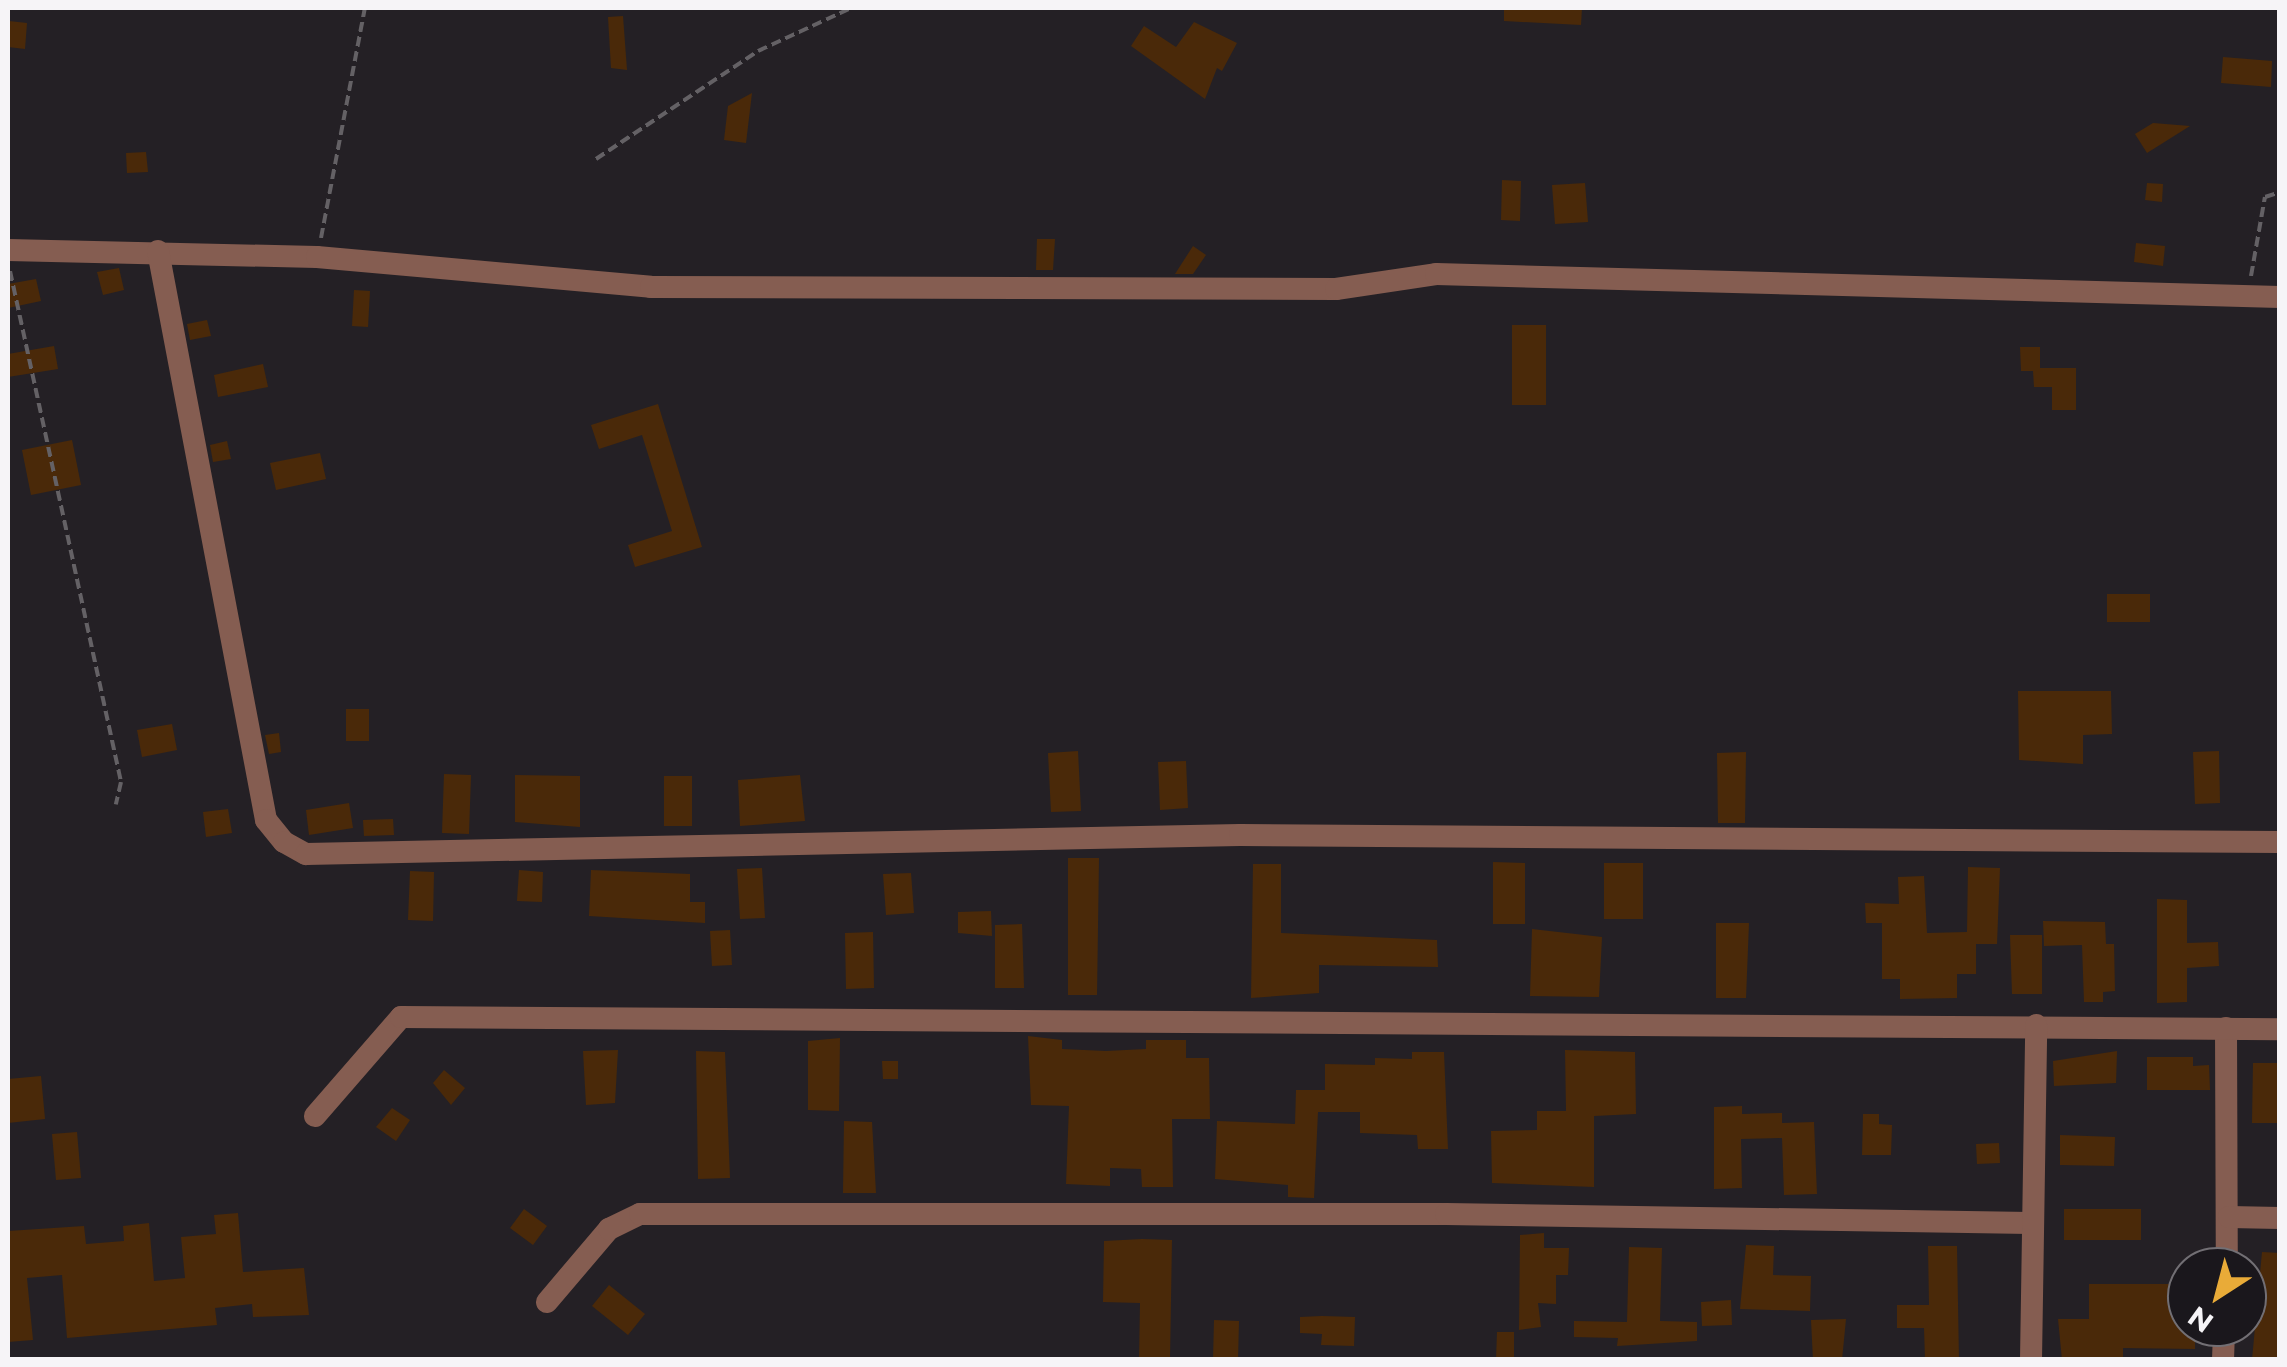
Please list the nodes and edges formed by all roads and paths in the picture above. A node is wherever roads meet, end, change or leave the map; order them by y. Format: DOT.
graph roads {
  1 [pos="367,8"];
  2 [pos="851,8"];
  3 [pos="2280,9"];
  4 [pos="2280,30"];
  5 [pos="596,159"];
  6 [pos="2280,192"];
  7 [pos="8,250"];
  8 [pos="158,251"];
  9 [pos="317,258"];
  10 [pos="8,259"];
  11 [pos="2248,296"];
  12 [pos="2280,297"];
  13 [pos="116,804"];
  14 [pos="2280,842"];
  15 [pos="2036,1025"];
  16 [pos="2226,1028"];
  17 [pos="2280,1029"];
  18 [pos="315,1116"];
  19 [pos="2228,1217"];
  20 [pos="2280,1218"];
  21 [pos="2030,1223"];
  22 [pos="2227,1247"];
  23 [pos="547,1302"];
  24 [pos="2031,1360"];
  1 -- 9 [label="path"];
  2 -- 5 [label="path"];
  3 -- 4 [label="path"];
  6 -- 11 [label="path"];
  7 -- 8 [label="street"];
  8 -- 9 [label="street"];
  8 -- 14 [label="street"];
  9 -- 11 [label="street"];
  10 -- 13 [label="path"];
  11 -- 12 [label="street"];
  15 -- 16 [label="street"];
  15 -- 18 [label="street"];
  15 -- 21 [label="street"];
  16 -- 17 [label="street"];
  16 -- 19 [label="street"];
  19 -- 20 [label="street"];
  19 -- 22 [label="street"];
  21 -- 23 [label="street"];
  21 -- 24 [label="street"];
}
